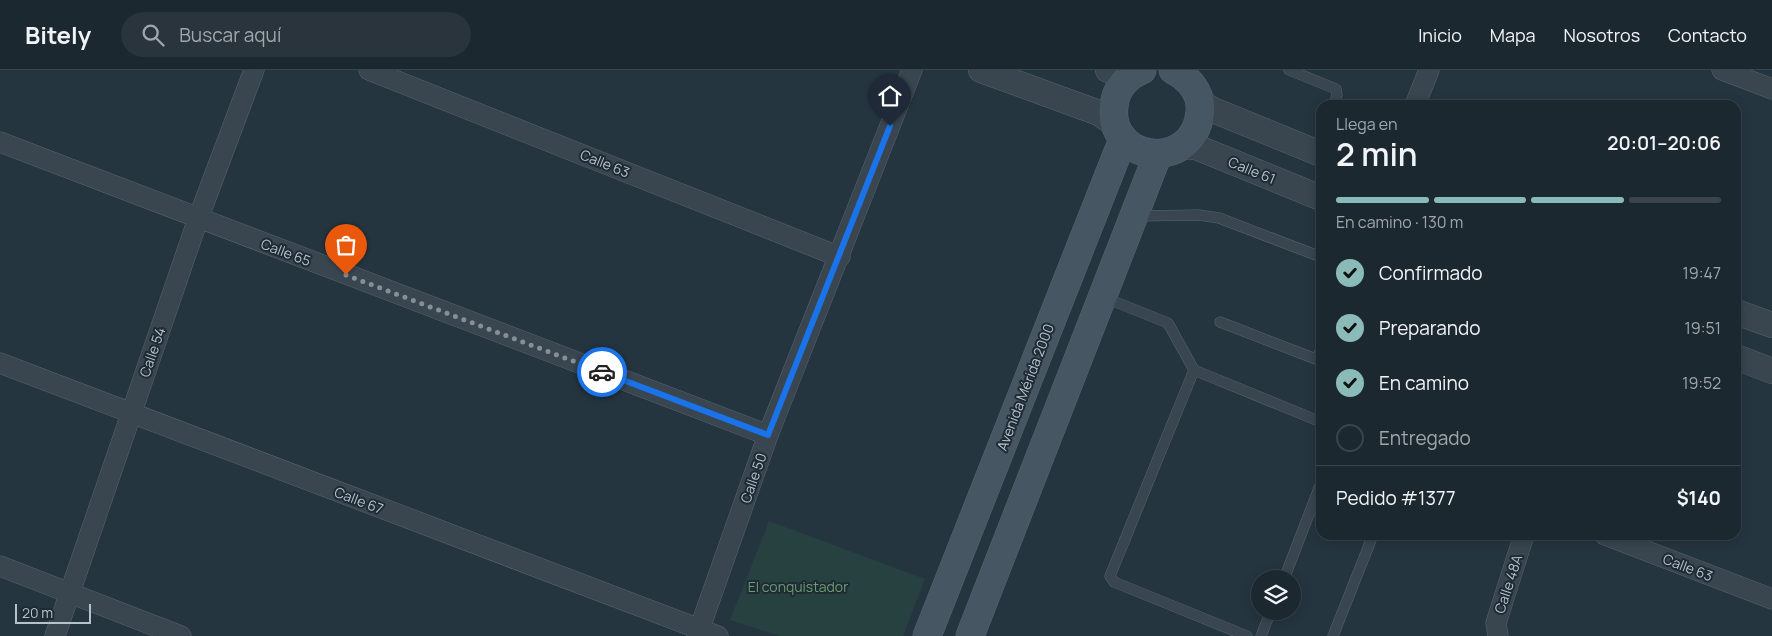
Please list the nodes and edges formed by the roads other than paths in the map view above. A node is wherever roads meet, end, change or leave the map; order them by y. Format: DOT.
graph roads {
  1 [pos="254,70"];
  2 [pos="369,70"];
  3 [pos="912,70"];
  4 [pos="982,70"];
  5 [pos="1108,70"];
  6 [pos="1173,70"];
  7 [pos="1289,70"];
  8 [pos="1429,70"];
  9 [pos="1722,70"];
  10 [pos="1138,71"];
  11 [pos="1200,89"];
  12 [pos="1772,89"];
  13 [pos="1336,100"];
  14 [pos="1418,100"];
  15 [pos="1119,131"];
  16 [pos="0,142"];
  17 [pos="1316,148"];
  18 [pos="1170,150"];
  19 [pos="1316,196"];
  20 [pos="1132,216"];
  21 [pos="198,219"];
  22 [pos="1316,255"];
  23 [pos="840,257"];
  24 [pos="1102,297"];
  25 [pos="1741,314"];
  26 [pos="1220,322"];
  27 [pos="1772,325"];
  28 [pos="1316,359"];
  29 [pos="1741,359"];
  30 [pos="0,363"];
  31 [pos="1194,370"];
  32 [pos="1772,370"];
  33 [pos="130,414"];
  34 [pos="1316,420"];
  35 [pos="768,435"];
  36 [pos="1316,496"];
  37 [pos="1371,540"];
  38 [pos="1522,540"];
  39 [pos="1618,540"];
  40 [pos="0,566"];
  41 [pos="1287,570"];
  42 [pos="70,593"];
  43 [pos="1772,599"];
  44 [pos="1267,620"];
  45 [pos="705,634"];
  46 [pos="1497,635"];
  47 [pos="55,636"];
  48 [pos="181,636"];
  49 [pos="928,636"];
  50 [pos="970,636"];
  51 [pos="1248,636"];
  52 [pos="1261,636"];
  53 [pos="1333,636"];
  1 -- 21 [label="street, Calle 54"];
  2 -- 23 [label="street, Calle 63"];
  3 -- 23 [label="street, Calle 50"];
  4 -- 15 [label="street"];
  5 -- 10 [label="street"];
  6 -- 11 [label="main road"];
  7 -- 13 [label="lane"];
  8 -- 14 [label="street"];
  9 -- 12 [label="street"];
  10 -- 15 [label="main road"];
  11 -- 17 [label="street"];
  11 -- 18 [label="main road"];
  15 -- 18 [label="main road"];
  15 -- 49 [label="main road, Avenida Mérida 2000"];
  16 -- 21 [label="street, Calle 65"];
  18 -- 19 [label="street, Calle 61"];
  18 -- 20 [label="main road"];
  20 -- 22 [label="lane"];
  20 -- 24 [label="main road"];
  21 -- 33 [label="street, Calle 54"];
  21 -- 35 [label="street, Calle 65"];
  23 -- 35 [label="street, Calle 50"];
  24 -- 31 [label="lane"];
  24 -- 50 [label="main road"];
  25 -- 27 [label="street"];
  26 -- 28 [label="lane"];
  29 -- 32 [label="street"];
  30 -- 33 [label="street, Calle 67"];
  31 -- 34 [label="lane"];
  31 -- 51 [label="lane"];
  33 -- 42 [label="street, Calle 54"];
  33 -- 45 [label="street, Calle 67"];
  35 -- 45 [label="street, Calle 50"];
  36 -- 41 [label="lane"];
  37 -- 53 [label="lane"];
  38 -- 46 [label="street, Calle 48A"];
  39 -- 43 [label="street, Calle 63"];
  40 -- 42 [label="street"];
  42 -- 47 [label="street, Calle 54"];
  42 -- 48 [label="street"];
  44 -- 52 [label="lane"];
}
